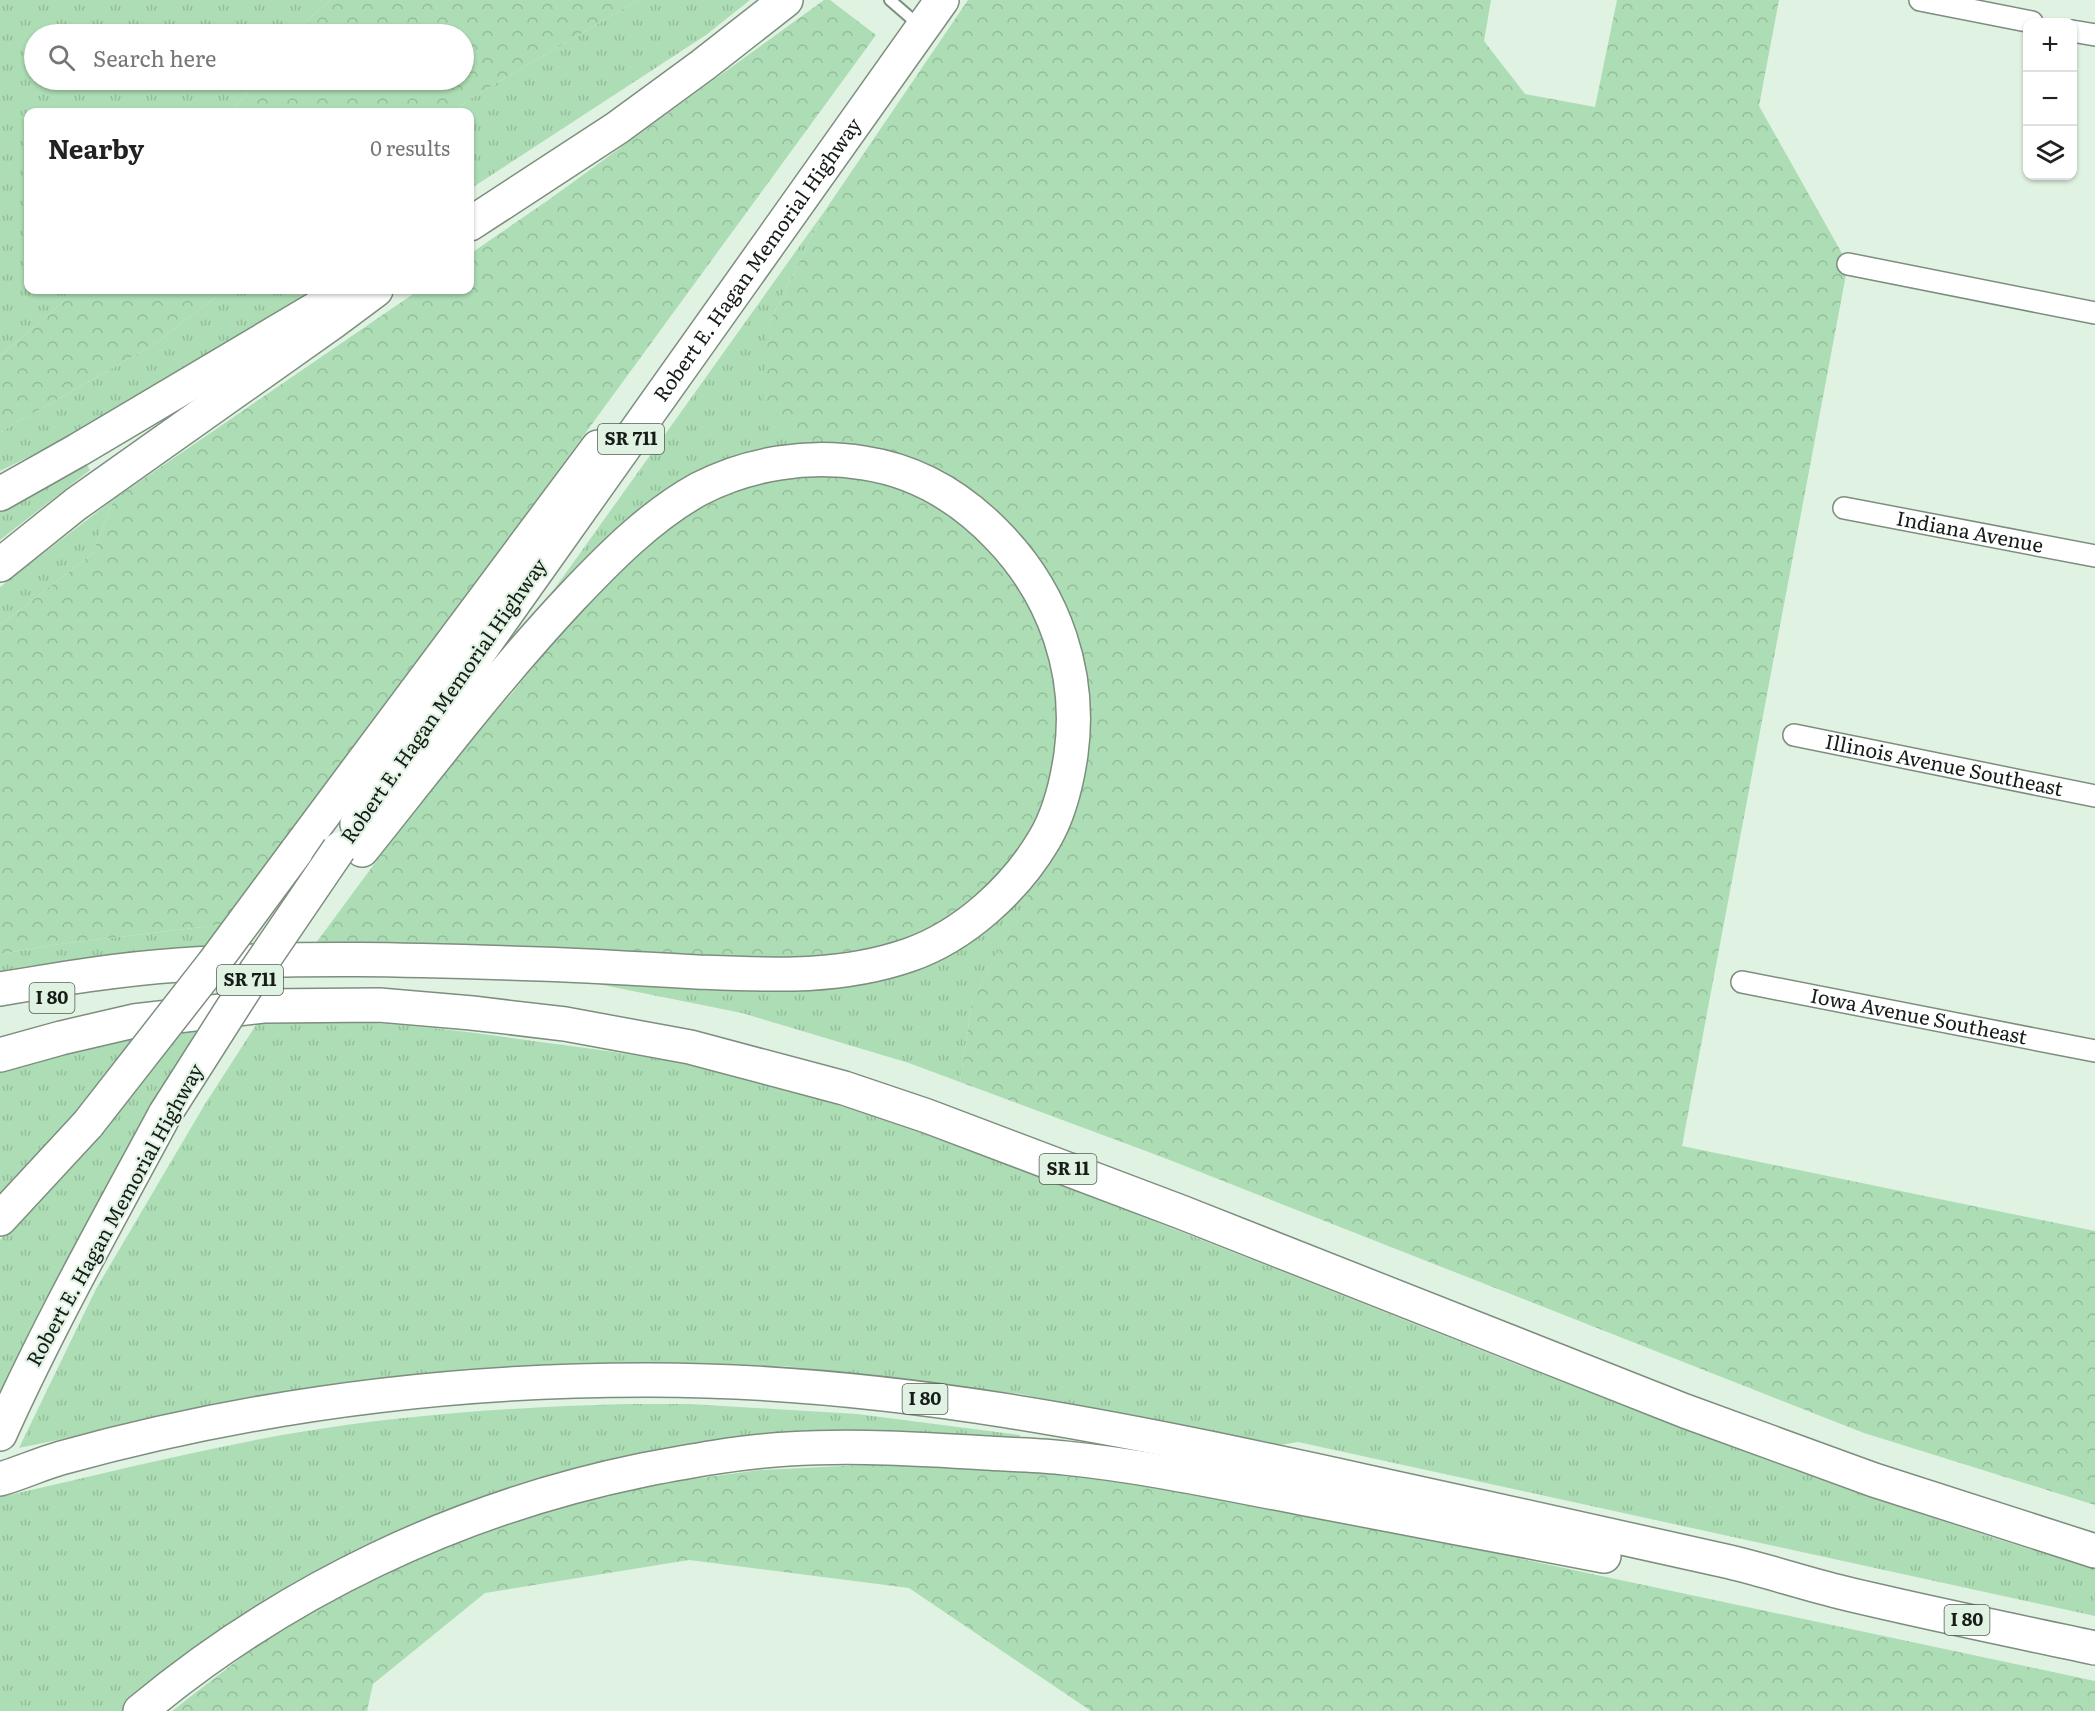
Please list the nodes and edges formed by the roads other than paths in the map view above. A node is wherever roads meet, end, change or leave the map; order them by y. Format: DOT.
graph roads {
  1 [pos="786,0"];
  2 [pos="890,0"];
  3 [pos="942,0"];
  4 [pos="1920,0"];
  5 [pos="2023,20"];
  6 [pos="922,28"];
  7 [pos="2077,32"];
  8 [pos="2095,35"];
  9 [pos="474,221"];
  10 [pos="764,251"];
  11 [pos="1848,264"];
  12 [pos="341,294"];
  13 [pos="371,294"];
  14 [pos="2095,313"];
  15 [pos="0,494"];
  16 [pos="1844,508"];
  17 [pos="2095,556"];
  18 [pos="0,565"];
  19 [pos="1794,735"];
  20 [pos="2095,796"];
  21 [pos="351,850"];
  22 [pos="1742,982"];
  23 [pos="0,988"];
  24 [pos="0,1006"];
  25 [pos="2095,1051"];
  26 [pos="0,1055"];
  27 [pos="0,1219"];
  28 [pos="0,1434"];
  29 [pos="0,1479"];
  30 [pos="2095,1531"];
  31 [pos="2095,1551"];
  32 [pos="1840,1592"];
  33 [pos="2095,1648"];
  34 [pos="140,1711"];
  1 -- 9 [label="highway"];
  2 -- 6 [label="lane"];
  3 -- 6 [label="highway, Robert E. Hagan Memorial Highway / SR 711"];
  4 -- 5 [label="street"];
  6 -- 10 [label="highway, Robert E. Hagan Memorial Highway / SR 711"];
  7 -- 8 [label="street"];
  10 -- 21 [label="highway, Robert E. Hagan Memorial Highway / SR 711"];
  10 -- 27 [label="highway, bridge"];
  11 -- 14 [label="street"];
  12 -- 15 [label="highway"];
  13 -- 18 [label="highway"];
  16 -- 17 [label="street, Indiana Avenue"];
  19 -- 20 [label="street, Illinois Avenue Southeast"];
  21 -- 23 [label="highway"];
  21 -- 28 [label="highway, Robert E. Hagan Memorial Highway / SR 711, bridge"];
  22 -- 25 [label="street, Iowa Avenue Southeast"];
  24 -- 30 [label="highway, I 80"];
  26 -- 31 [label="highway, SR 11"];
  29 -- 32 [label="highway, I 80"];
  32 -- 33 [label="highway, I 80"];
  32 -- 34 [label="highway"];
}
